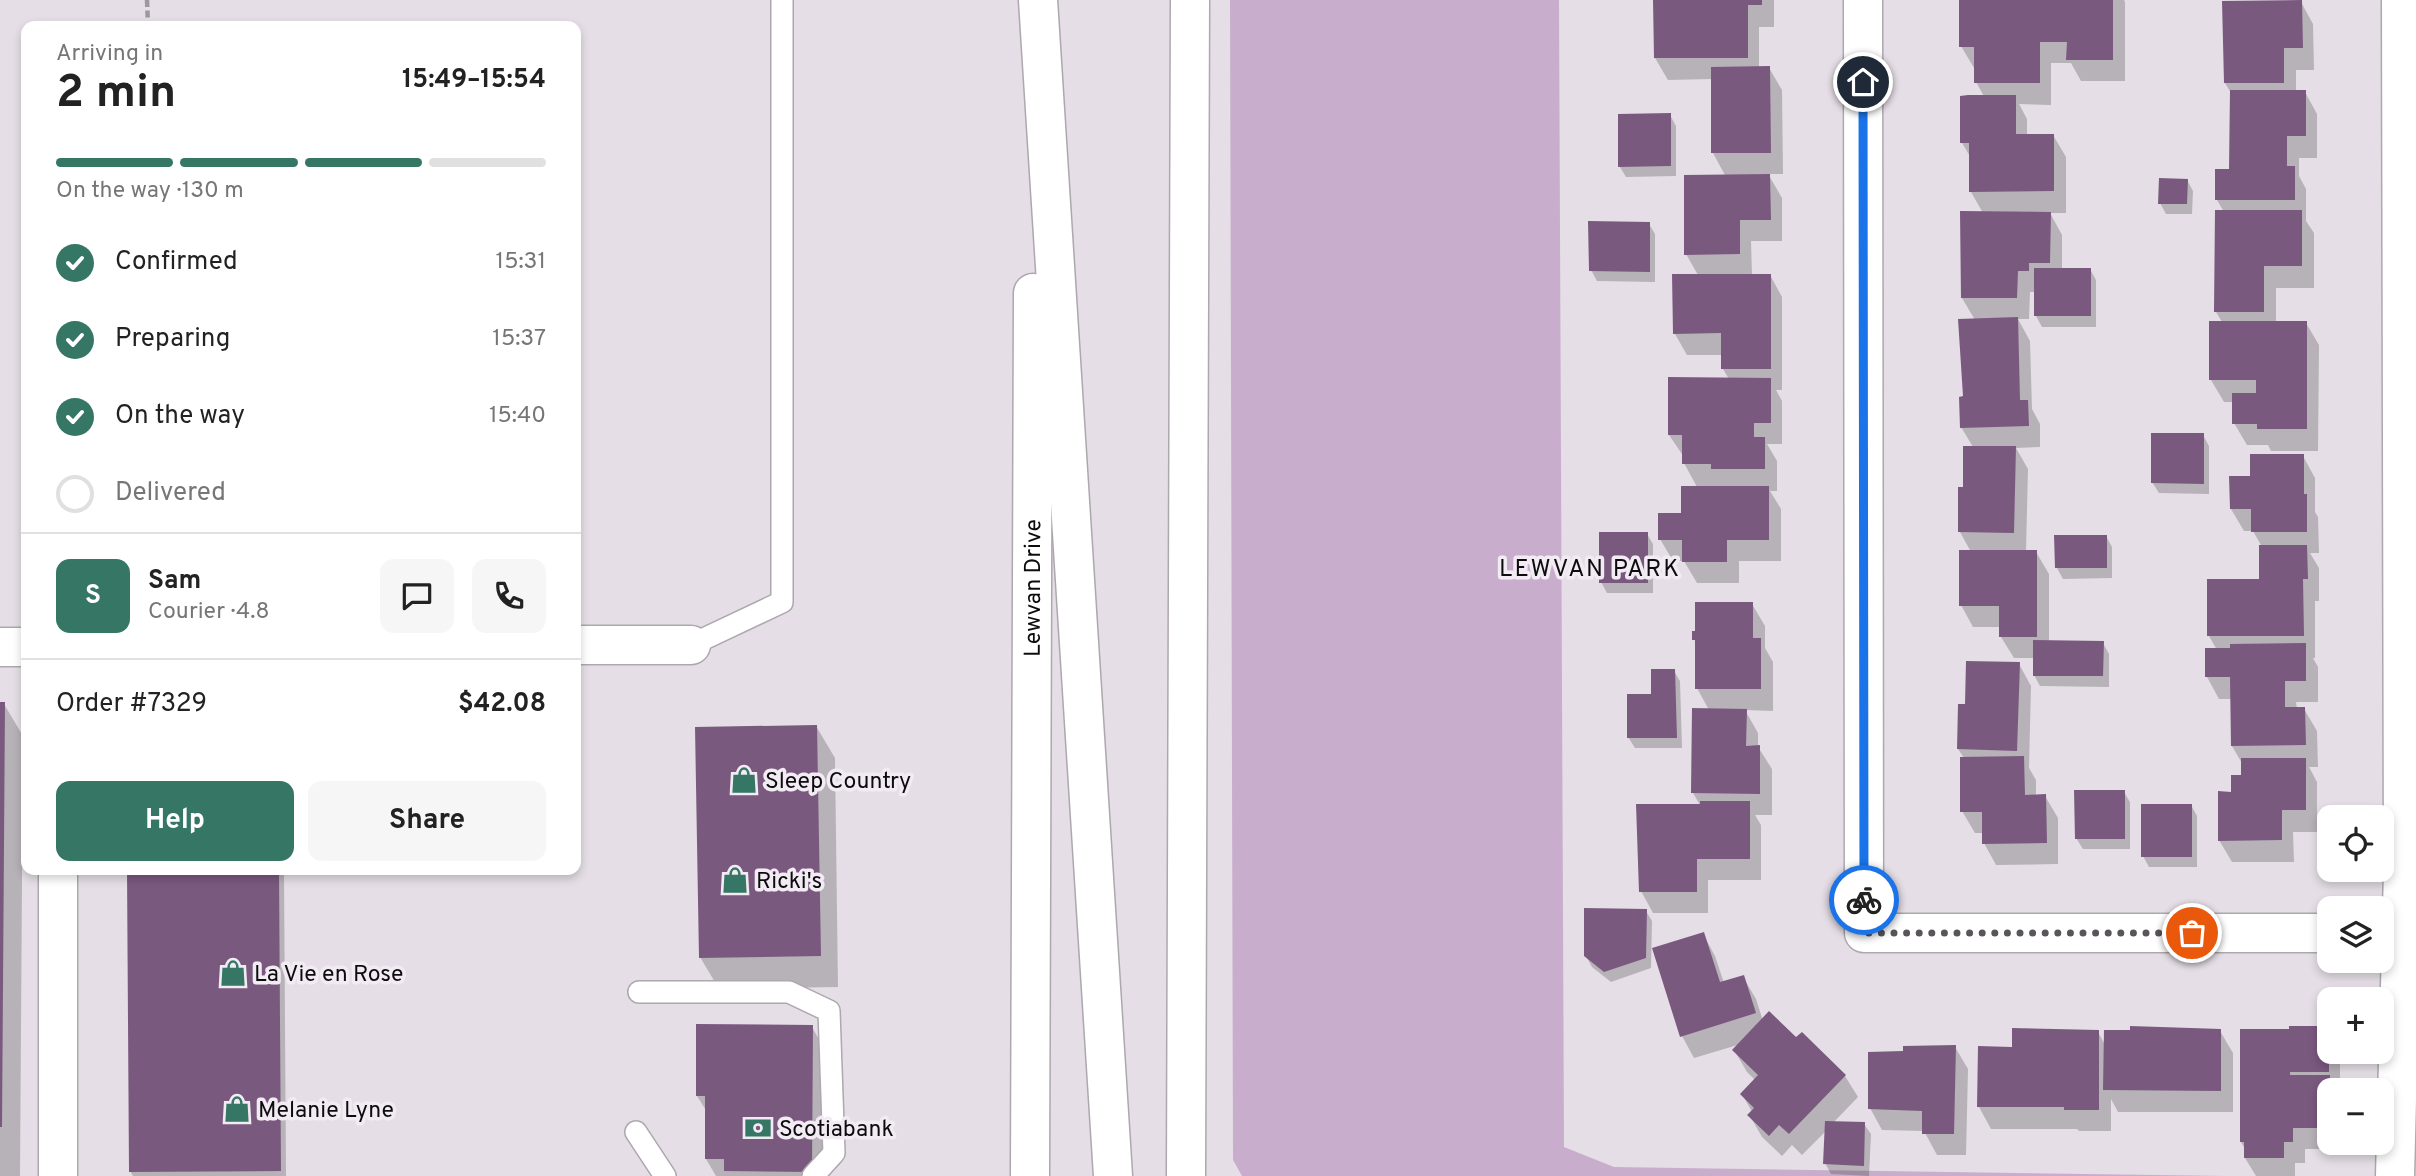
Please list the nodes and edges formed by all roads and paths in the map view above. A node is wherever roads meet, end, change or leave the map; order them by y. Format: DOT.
graph roads {
  1 [pos="147,0"];
  2 [pos="782,0"];
  3 [pos="1036,0"];
  4 [pos="1189,0"];
  5 [pos="1863,0"];
  6 [pos="2401,0"];
  7 [pos="148,21"];
  8 [pos="581,645"];
  9 [pos="691,645"];
  10 [pos="21,647"];
  11 [pos="0,648"];
  12 [pos="2409,872"];
  13 [pos="58,875"];
  14 [pos="2394,923"];
  15 [pos="2317,933"];
  16 [pos="2392,973"];
  17 [pos="639,992"];
  18 [pos="636,1132"];
  19 [pos="58,1176"];
  20 [pos="665,1176"];
  21 [pos="813,1176"];
  22 [pos="1030,1176"];
  23 [pos="1113,1176"];
  24 [pos="1186,1176"];
  25 [pos="2395,1176"];
  1 -- 7 [label="path"];
  2 -- 9 [label="lane"];
  3 -- 22 [label="main road, Lewvan Drive"];
  3 -- 23 [label="main road"];
  4 -- 24 [label="main road"];
  5 -- 15 [label="main road"];
  6 -- 12 [label="main road"];
  8 -- 9 [label="main road"];
  10 -- 11 [label="main road"];
  12 -- 14 [label="main road"];
  13 -- 19 [label="main road"];
  16 -- 25 [label="main road"];
  17 -- 21 [label="lane"];
  18 -- 20 [label="lane"];
}
